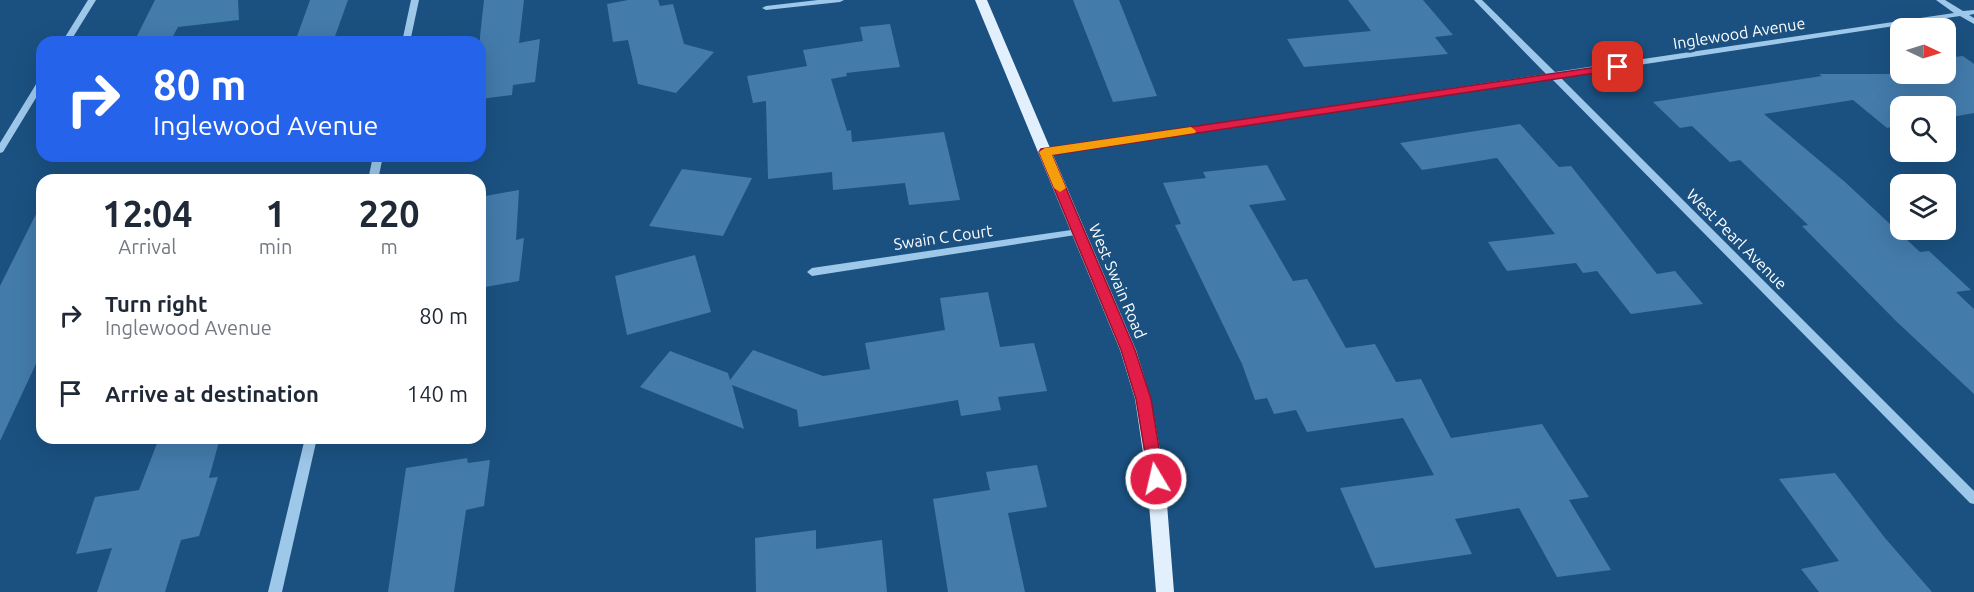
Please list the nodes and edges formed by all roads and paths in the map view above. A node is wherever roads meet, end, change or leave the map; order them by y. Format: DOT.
graph roads {
  1 [pos="92,0"];
  2 [pos="416,0"];
  3 [pos="840,0"];
  4 [pos="981,0"];
  5 [pos="1478,0"];
  6 [pos="1940,0"];
  7 [pos="766,9"];
  8 [pos="1974,12"];
  9 [pos="1962,14"];
  10 [pos="1974,22"];
  11 [pos="70,36"];
  12 [pos="407,36"];
  13 [pos="1556,76"];
  14 [pos="36,91"];
  15 [pos="0,150"];
  16 [pos="1045,152"];
  17 [pos="1078,232"];
  18 [pos="812,272"];
  19 [pos="311,444"];
  20 [pos="1974,499"];
  21 [pos="275,592"];
  22 [pos="1164,592"];
  1 -- 11 [label="street"];
  2 -- 12 [label="street"];
  3 -- 7 [label="street"];
  4 -- 16 [label="main road, West Swain Road"];
  5 -- 13 [label="street, West Pearl Avenue"];
  6 -- 9 [label="street"];
  8 -- 9 [label="street, Inglewood Avenue"];
  9 -- 10 [label="street"];
  9 -- 13 [label="street, Inglewood Avenue"];
  13 -- 16 [label="street, Inglewood Avenue"];
  13 -- 20 [label="street, West Pearl Avenue"];
  14 -- 15 [label="street"];
  16 -- 17 [label="main road, West Swain Road"];
  17 -- 18 [label="street, Swain C Court"];
  17 -- 22 [label="main road, West Swain Road"];
  19 -- 21 [label="street"];
}
